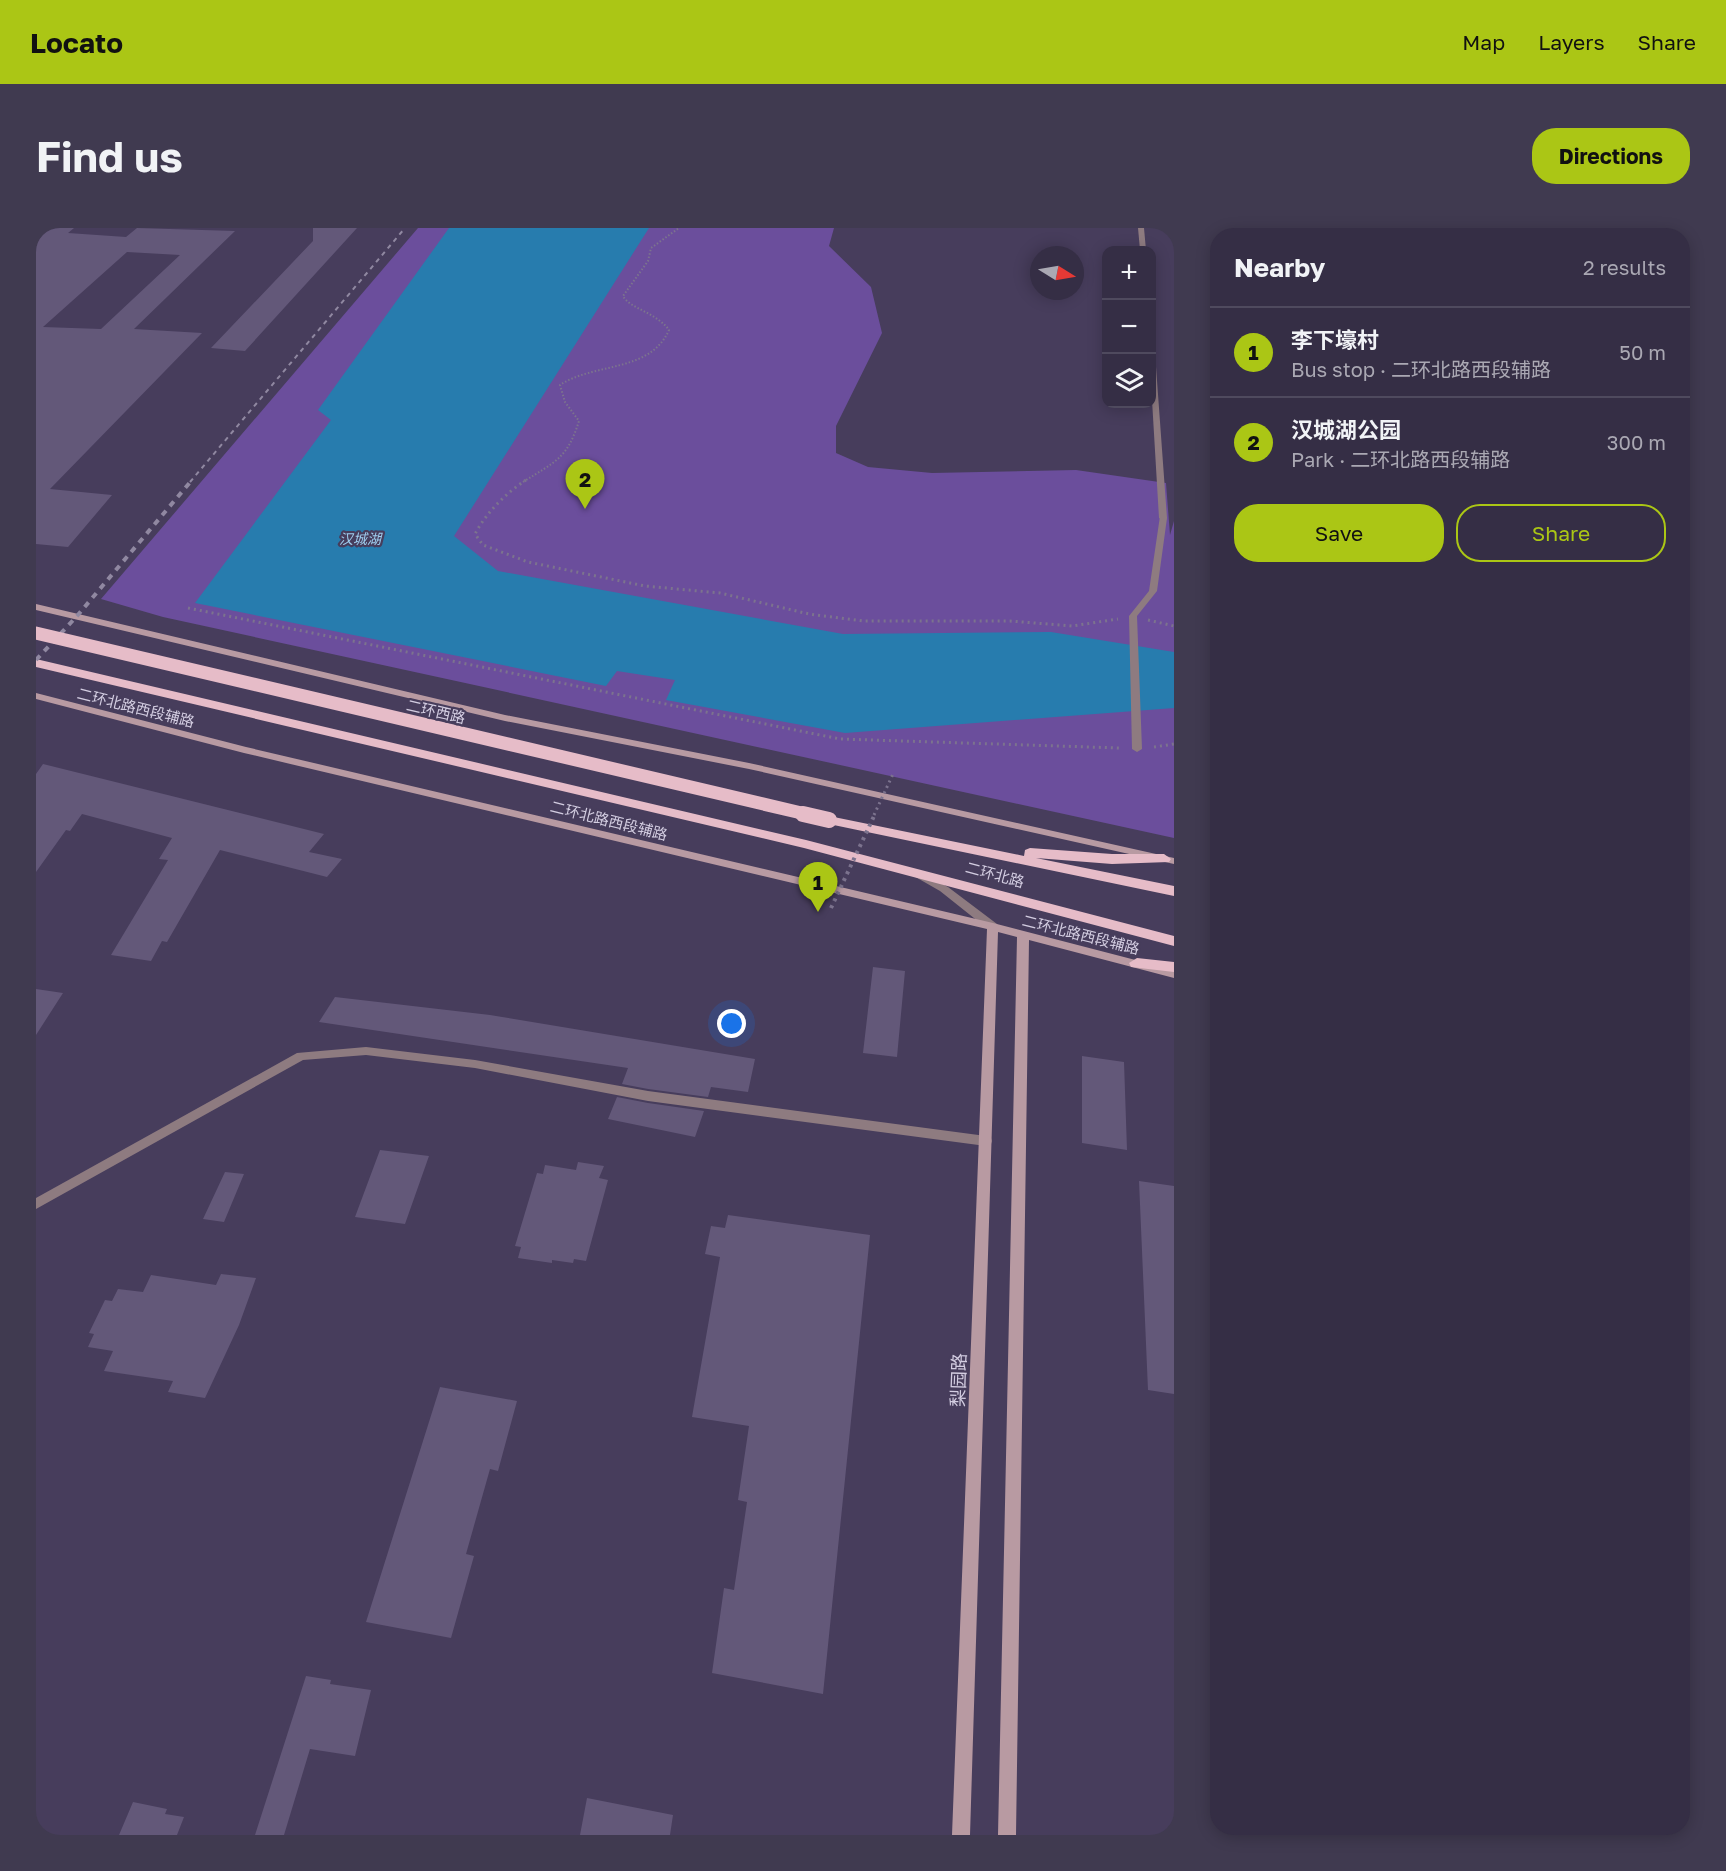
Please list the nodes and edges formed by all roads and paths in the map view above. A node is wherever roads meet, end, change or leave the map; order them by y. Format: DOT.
graph roads {
  1 [pos="679,228"];
  2 [pos="1141,228"];
  3 [pos="1143,246"];
  4 [pos="1152,354"];
  5 [pos="36,607"];
  6 [pos="188,608"];
  7 [pos="1134,620"];
  8 [pos="1174,626"];
  9 [pos="36,633"];
  10 [pos="36,663"];
  11 [pos="36,696"];
  12 [pos="1174,744"];
  13 [pos="1137,749"];
  14 [pos="893,774"];
  15 [pos="829,820"];
  16 [pos="970,850"];
  17 [pos="1169,860"];
  18 [pos="910,870"];
  19 [pos="1174,891"];
  20 [pos="831,908"];
  21 [pos="993,927"];
  22 [pos="1023,935"];
  23 [pos="1174,941"];
  24 [pos="1137,963"];
  25 [pos="1174,966"];
  26 [pos="1174,974"];
  27 [pos="986,1141"];
  28 [pos="36,1204"];
  29 [pos="1009,1834"];
  30 [pos="961,1835"];
  1 -- 7 [label="path"];
  2 -- 3 [label="street"];
  4 -- 7 [label="street"];
  5 -- 17 [label="main road"];
  6 -- 13 [label="path"];
  7 -- 8 [label="path"];
  7 -- 13 [label="street"];
  9 -- 15 [label="highway, 二环西路, bridge"];
  10 -- 18 [label="highway, 二环北路"];
  11 -- 21 [label="main road, 二环北路西段辅路"];
  12 -- 13 [label="path"];
  14 -- 20 [label="path, bridge"];
  15 -- 16 [label="highway, 二环北路"];
  16 -- 17 [label="highway"];
  16 -- 19 [label="highway, 二环北路"];
  18 -- 21 [label="street"];
  18 -- 23 [label="highway, 二环北路"];
  21 -- 22 [label="main road, 二环北路西段辅路"];
  21 -- 27 [label="main road, 梨园路"];
  22 -- 24 [label="main road, 二环北路西段辅路"];
  22 -- 29 [label="main road"];
  24 -- 25 [label="highway"];
  24 -- 26 [label="main road, 二环北路西段辅路"];
  27 -- 28 [label="street"];
  27 -- 30 [label="main road, 梨园路"];
}
